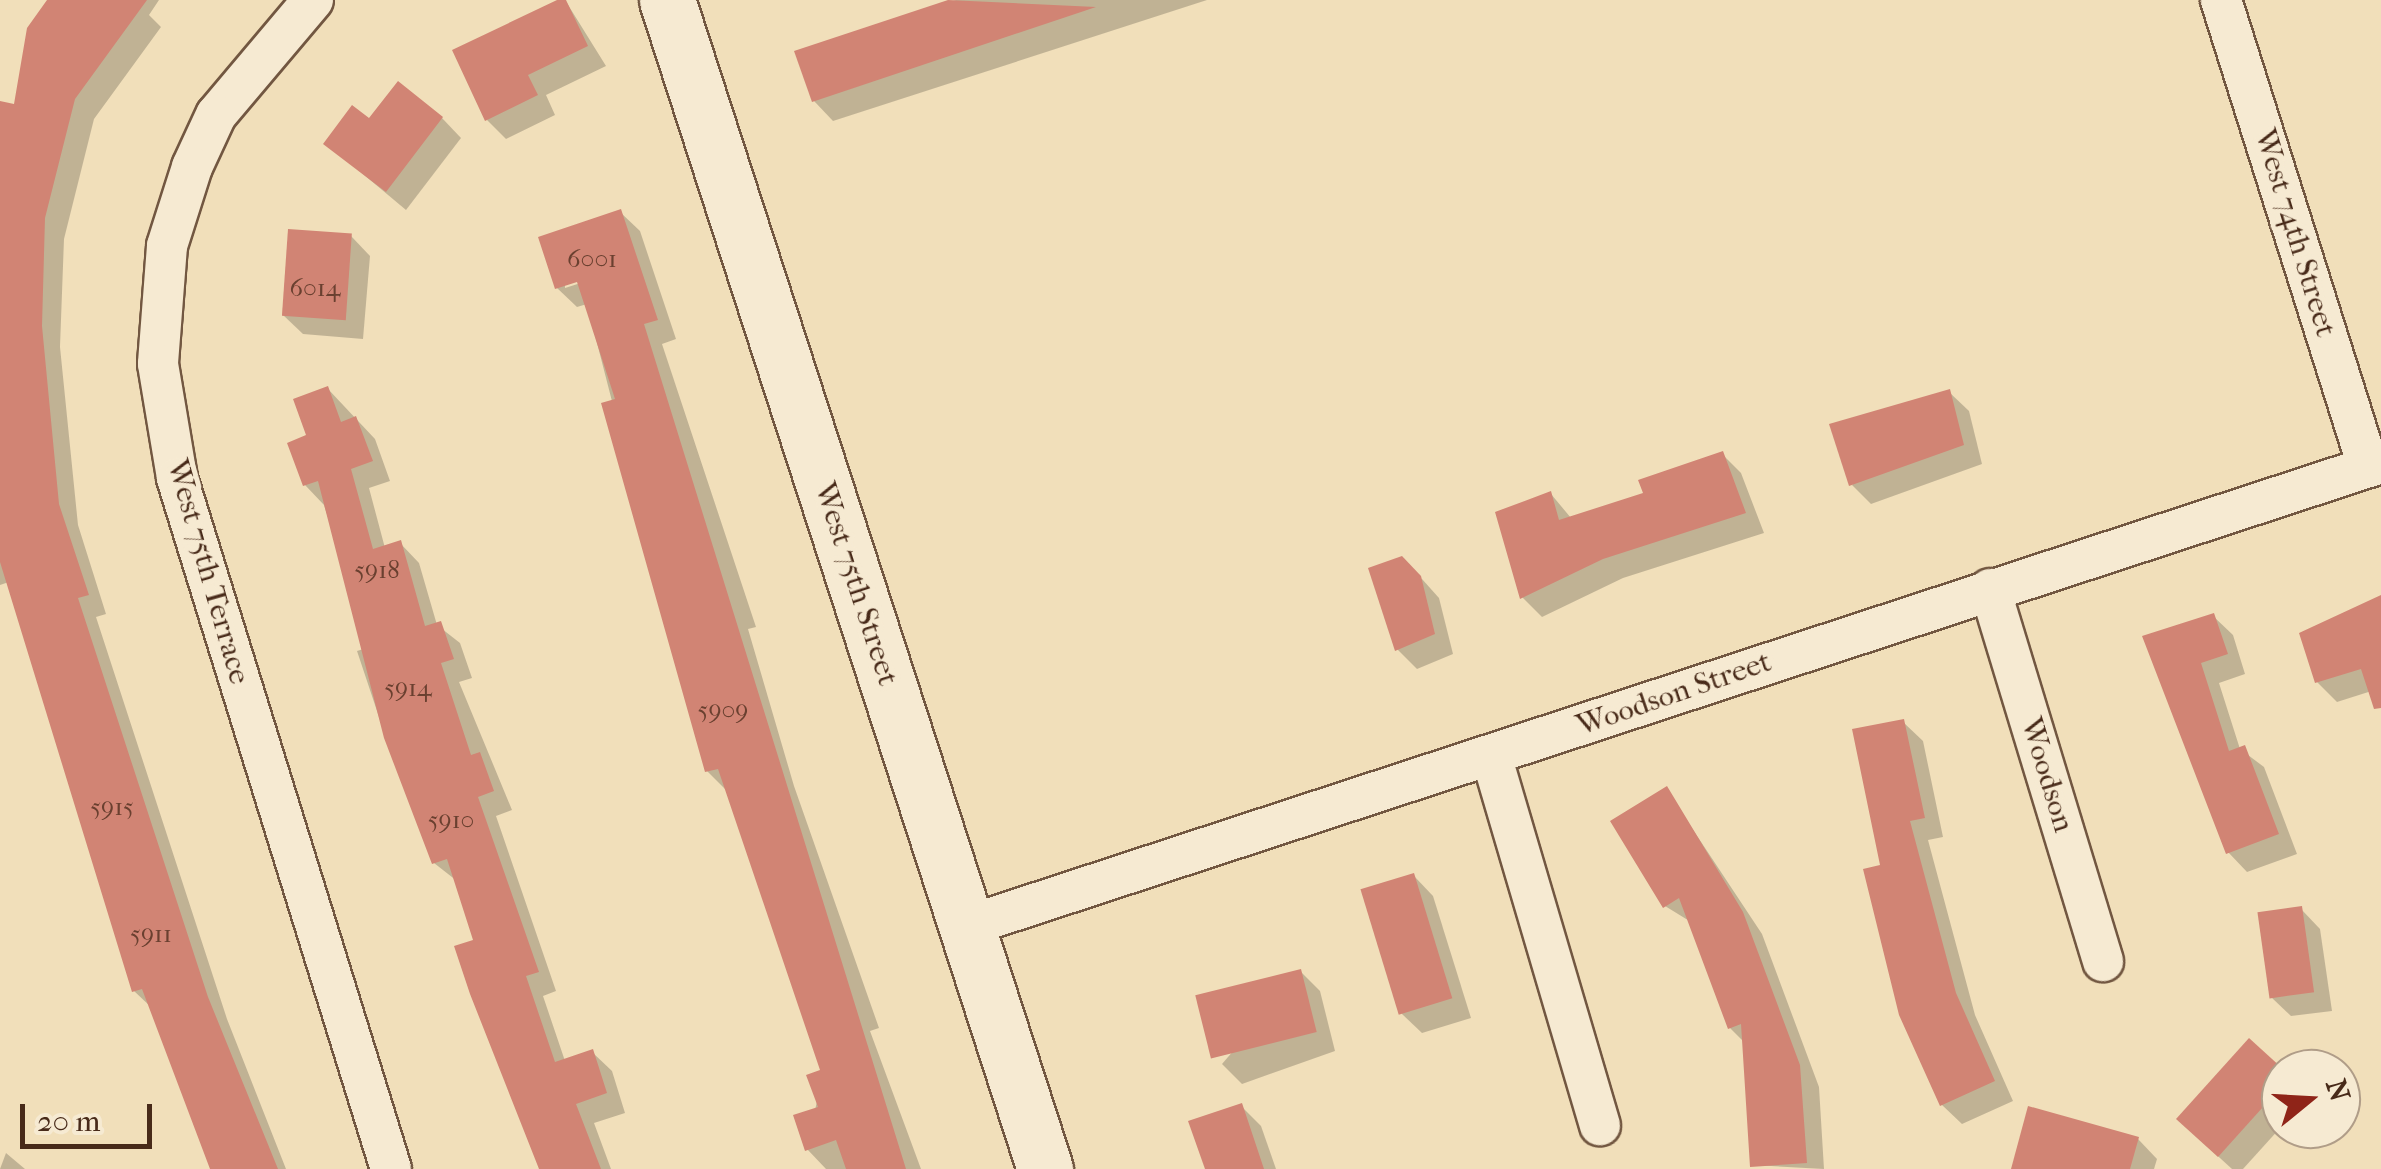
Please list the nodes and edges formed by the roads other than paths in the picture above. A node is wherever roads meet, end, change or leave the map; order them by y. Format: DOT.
graph roads {
  1 [pos="314,0"];
  2 [pos="667,0"];
  3 [pos="2222,0"];
  4 [pos="2374,465"];
  5 [pos="1990,588"];
  6 [pos="1491,756"];
  7 [pos="967,926"];
  8 [pos="2103,961"];
  9 [pos="1600,1125"];
  10 [pos="391,1169"];
  11 [pos="1046,1169"];
  1 -- 10 [label="street, West 75th Terrace"];
  2 -- 7 [label="main road, West 75th Street"];
  3 -- 4 [label="street, West 74th Street"];
  4 -- 5 [label="street, Woodson Street"];
  5 -- 6 [label="street, Woodson Street"];
  5 -- 8 [label="street, Woodson"];
  6 -- 7 [label="street, Woodson Street"];
  6 -- 9 [label="street"];
  7 -- 11 [label="main road, West 75th Street"];
}
